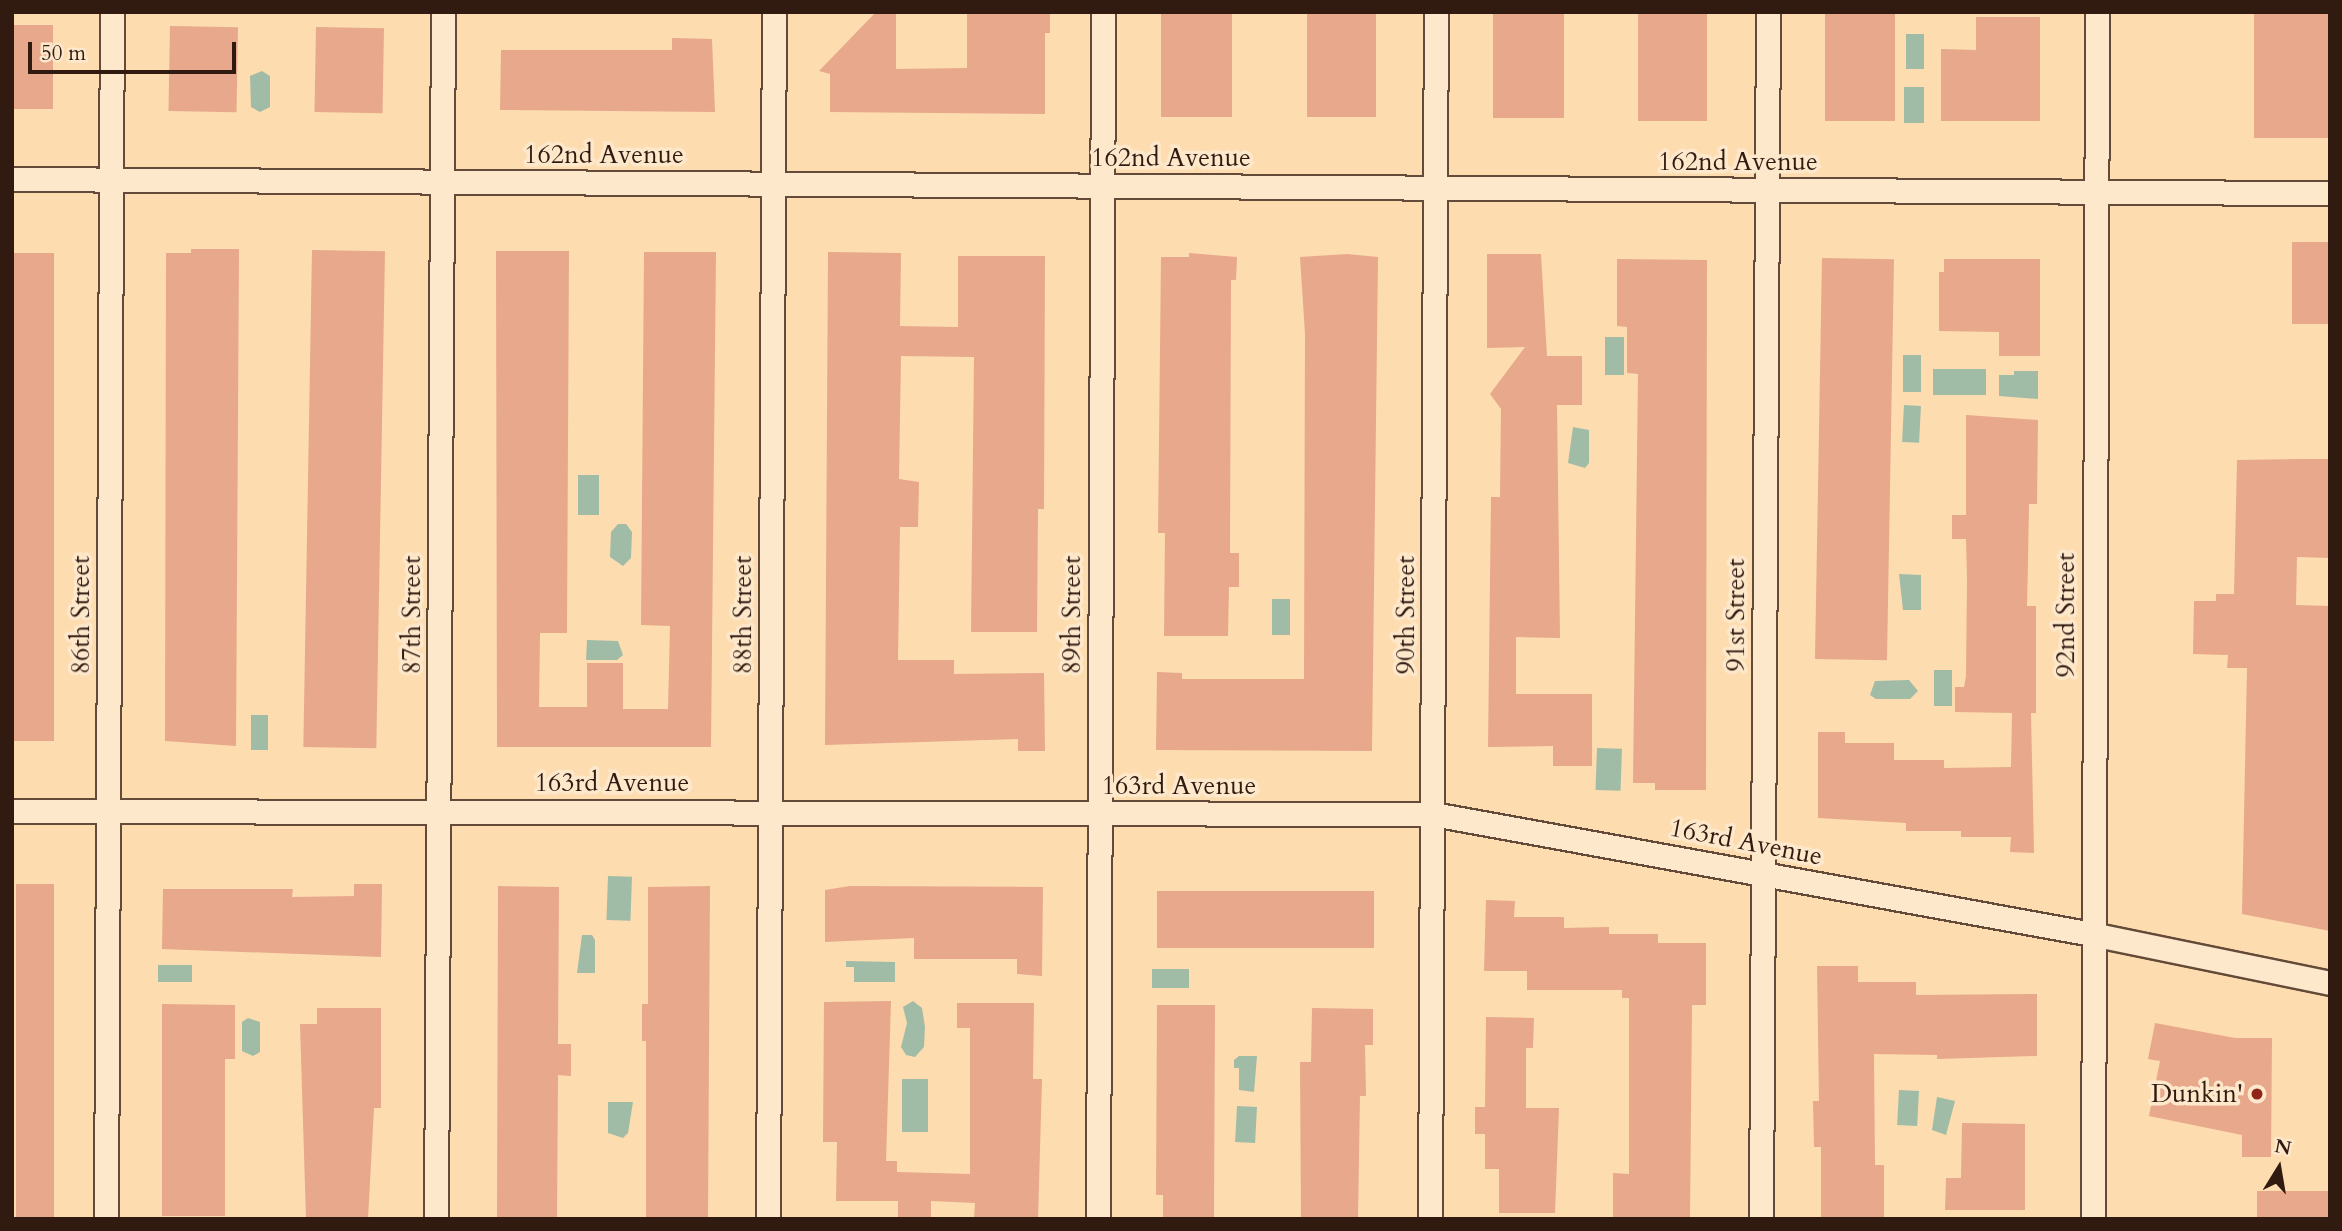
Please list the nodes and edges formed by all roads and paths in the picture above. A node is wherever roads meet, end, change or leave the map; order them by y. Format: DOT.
graph roads {
  1 [pos="112,12"];
  2 [pos="443,12"];
  3 [pos="774,12"];
  4 [pos="1103,12"];
  5 [pos="1436,12"];
  6 [pos="1768,12"];
  7 [pos="2098,12"];
  8 [pos="12,179"];
  9 [pos="112,180"];
  10 [pos="442,181"];
  11 [pos="773,184"];
  12 [pos="1102,186"];
  13 [pos="1436,188"];
  14 [pos="1766,190"];
  15 [pos="2096,192"];
  16 [pos="2330,194"];
  17 [pos="108,810"];
  18 [pos="438,810"];
  19 [pos="12,811"];
  20 [pos="771,811"];
  21 [pos="1100,814"];
  22 [pos="1433,814"];
  23 [pos="1762,873"];
  24 [pos="2092,934"];
  25 [pos="2330,983"];
  26 [pos="106,1219"];
  27 [pos="436,1219"];
  28 [pos="768,1219"];
  29 [pos="1098,1219"];
  30 [pos="1430,1219"];
  31 [pos="1761,1219"];
  32 [pos="2092,1219"];
  1 -- 9 [label="street, 86th Street"];
  2 -- 10 [label="street, 87th Street"];
  3 -- 11 [label="street, 88th Street"];
  4 -- 12 [label="street, 89th Street"];
  5 -- 13 [label="street, 90th Street"];
  6 -- 14 [label="street, 91st Street"];
  7 -- 15 [label="street, 92nd Street"];
  8 -- 9 [label="street, 162nd Avenue"];
  9 -- 10 [label="street, 162nd Avenue"];
  9 -- 17 [label="street, 86th Street"];
  10 -- 11 [label="street, 162nd Avenue"];
  10 -- 18 [label="street, 87th Street"];
  11 -- 12 [label="street, 162nd Avenue"];
  11 -- 20 [label="street, 88th Street"];
  12 -- 13 [label="street, 162nd Avenue"];
  12 -- 21 [label="street, 89th Street"];
  13 -- 14 [label="street, 162nd Avenue"];
  13 -- 22 [label="street, 90th Street"];
  14 -- 15 [label="street, 162nd Avenue"];
  14 -- 23 [label="street, 91st Street"];
  15 -- 16 [label="street, 162nd Avenue"];
  15 -- 24 [label="street, 92nd Street"];
  17 -- 18 [label="street, 163rd Avenue"];
  17 -- 19 [label="street, 163rd Avenue"];
  17 -- 26 [label="street, 86th Street"];
  18 -- 20 [label="street, 163rd Avenue"];
  18 -- 27 [label="street, 87th Street"];
  20 -- 21 [label="street, 163rd Avenue"];
  20 -- 28 [label="street, 88th Street"];
  21 -- 22 [label="street, 163rd Avenue"];
  21 -- 29 [label="street, 89th Street"];
  22 -- 23 [label="street, 163rd Avenue"];
  22 -- 30 [label="street, 90th Street"];
  23 -- 24 [label="street, 163rd Avenue"];
  23 -- 31 [label="street, 91st Street"];
  24 -- 25 [label="street, 163rd Avenue"];
  24 -- 32 [label="street, 92nd Street"];
}
